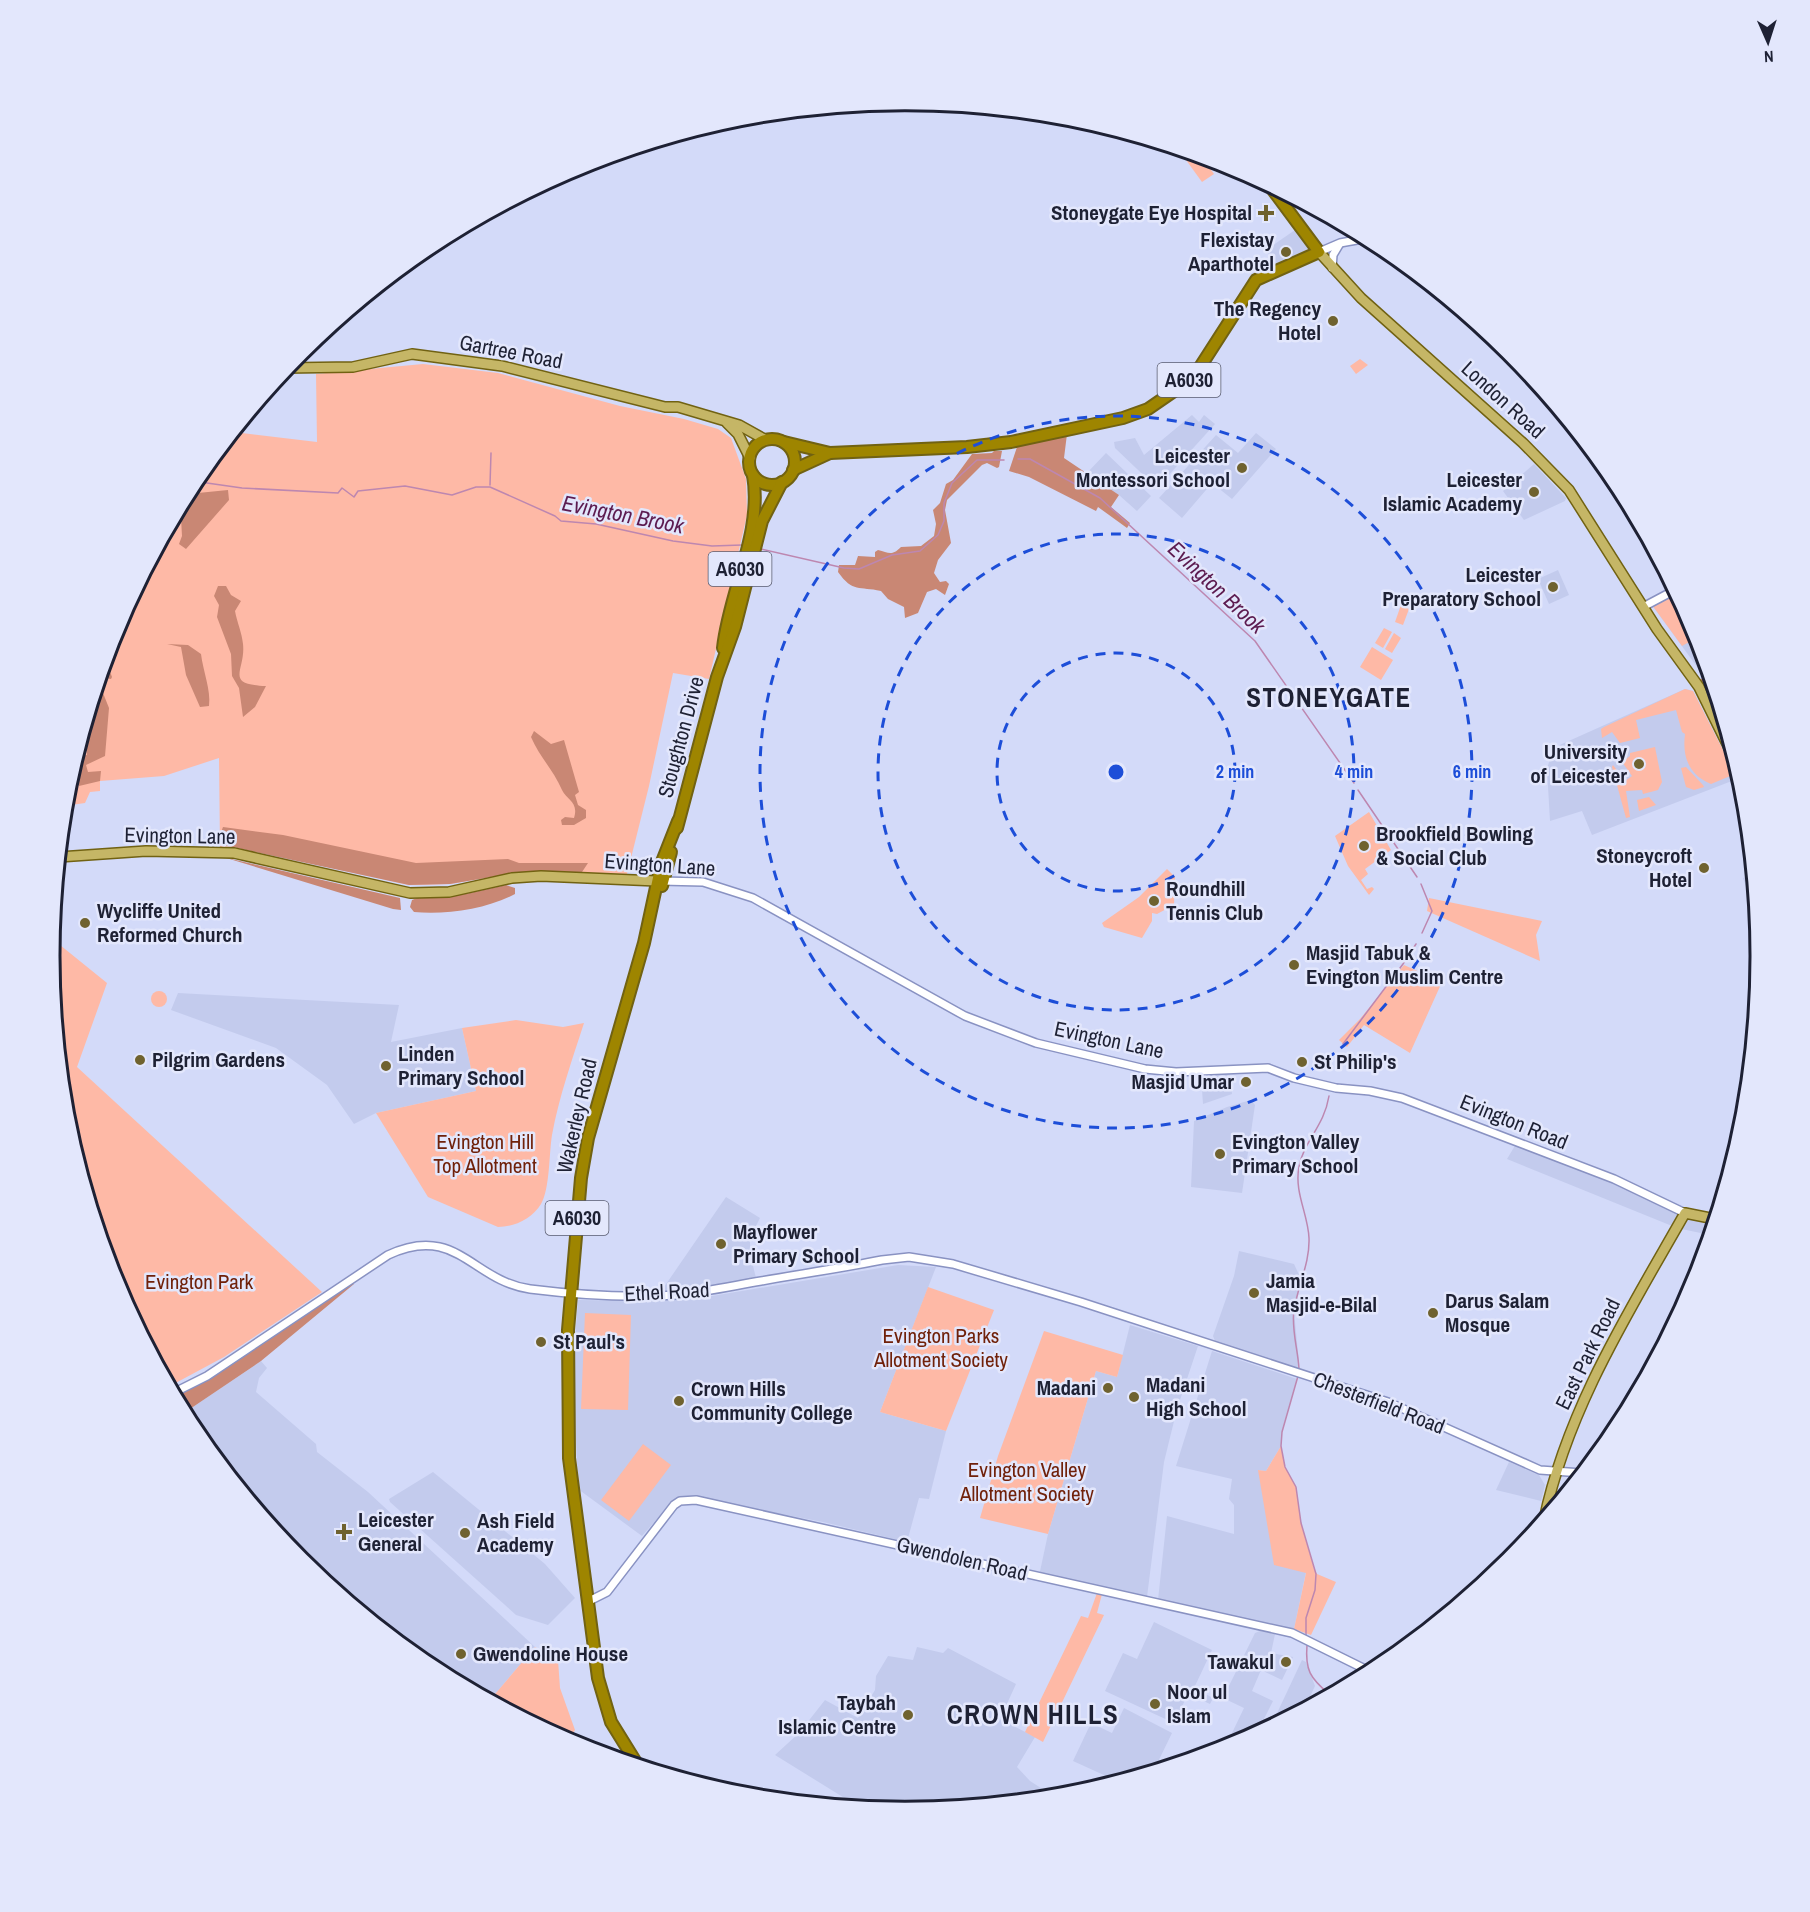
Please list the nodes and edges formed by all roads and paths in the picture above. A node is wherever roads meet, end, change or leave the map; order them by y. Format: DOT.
graph roads {
  1 [pos="1279,198"];
  2 [pos="1354,240"];
  3 [pos="1340,243"];
  4 [pos="1319,252"];
  5 [pos="1332,268"];
  6 [pos="298,368"];
  7 [pos="726,422"];
  8 [pos="766,440"];
  9 [pos="784,442"];
  10 [pos="830,453"];
  11 [pos="750,458"];
  12 [pos="793,470"];
  13 [pos="753,475"];
  14 [pos="782,482"];
  15 [pos="1668,594"];
  16 [pos="1643,607"];
  17 [pos="722,663"];
  18 [pos="1717,723"];
  19 [pos="66,857"];
  20 [pos="660,881"];
  21 [pos="1294,1078"];
  22 [pos="1685,1213"];
  23 [pos="1708,1218"];
  24 [pos="570,1292"];
  25 [pos="1200,1340"];
  26 [pos="180,1389"];
  27 [pos="1556,1471"];
  28 [pos="1573,1472"];
  29 [pos="1548,1503"];
  30 [pos="589,1601"];
  31 [pos="1361,1667"];
  32 [pos="632,1756"];
  1 -- 4 [label="highway, London Road"];
  2 -- 3 [label="street"];
  3 -- 4 [label="street"];
  3 -- 5 [label="street"];
  4 -- 5 [label="main road, London Road"];
  4 -- 10 [label="highway, A6030"];
  5 -- 16 [label="main road, London Road"];
  6 -- 7 [label="main road, Gartree Road"];
  7 -- 8 [label="main road, Gartree Road"];
  7 -- 11 [label="main road"];
  8 -- 9 [label="highway"];
  8 -- 11 [label="highway"];
  9 -- 10 [label="highway, A6030"];
  9 -- 12 [label="highway"];
  10 -- 12 [label="highway, A6030"];
  11 -- 13 [label="highway"];
  12 -- 14 [label="highway"];
  13 -- 14 [label="highway"];
  13 -- 17 [label="highway, Stoughton Drive / A6030"];
  14 -- 17 [label="highway, Stoughton Drive / A6030"];
  15 -- 16 [label="street"];
  16 -- 18 [label="main road, London Road"];
  17 -- 20 [label="highway, Stoughton Drive / A6030"];
  19 -- 20 [label="main road, Evington Lane"];
  20 -- 21 [label="street, Evington Lane"];
  20 -- 24 [label="highway, Wakerley Road / A6030"];
  21 -- 22 [label="street, Evington Road"];
  22 -- 23 [label="main road, Evington Road"];
  22 -- 27 [label="main road, East Park Road"];
  24 -- 25 [label="street, Ethel Road"];
  24 -- 26 [label="street, Ethel Road"];
  24 -- 30 [label="highway, Wakerley Road / A6030"];
  25 -- 27 [label="street, Chesterfield Road"];
  27 -- 28 [label="street, Chesterfield Road"];
  27 -- 29 [label="main road, East Park Road"];
  30 -- 31 [label="street, Gwendolen Road"];
  30 -- 32 [label="highway, A6030"];
}
